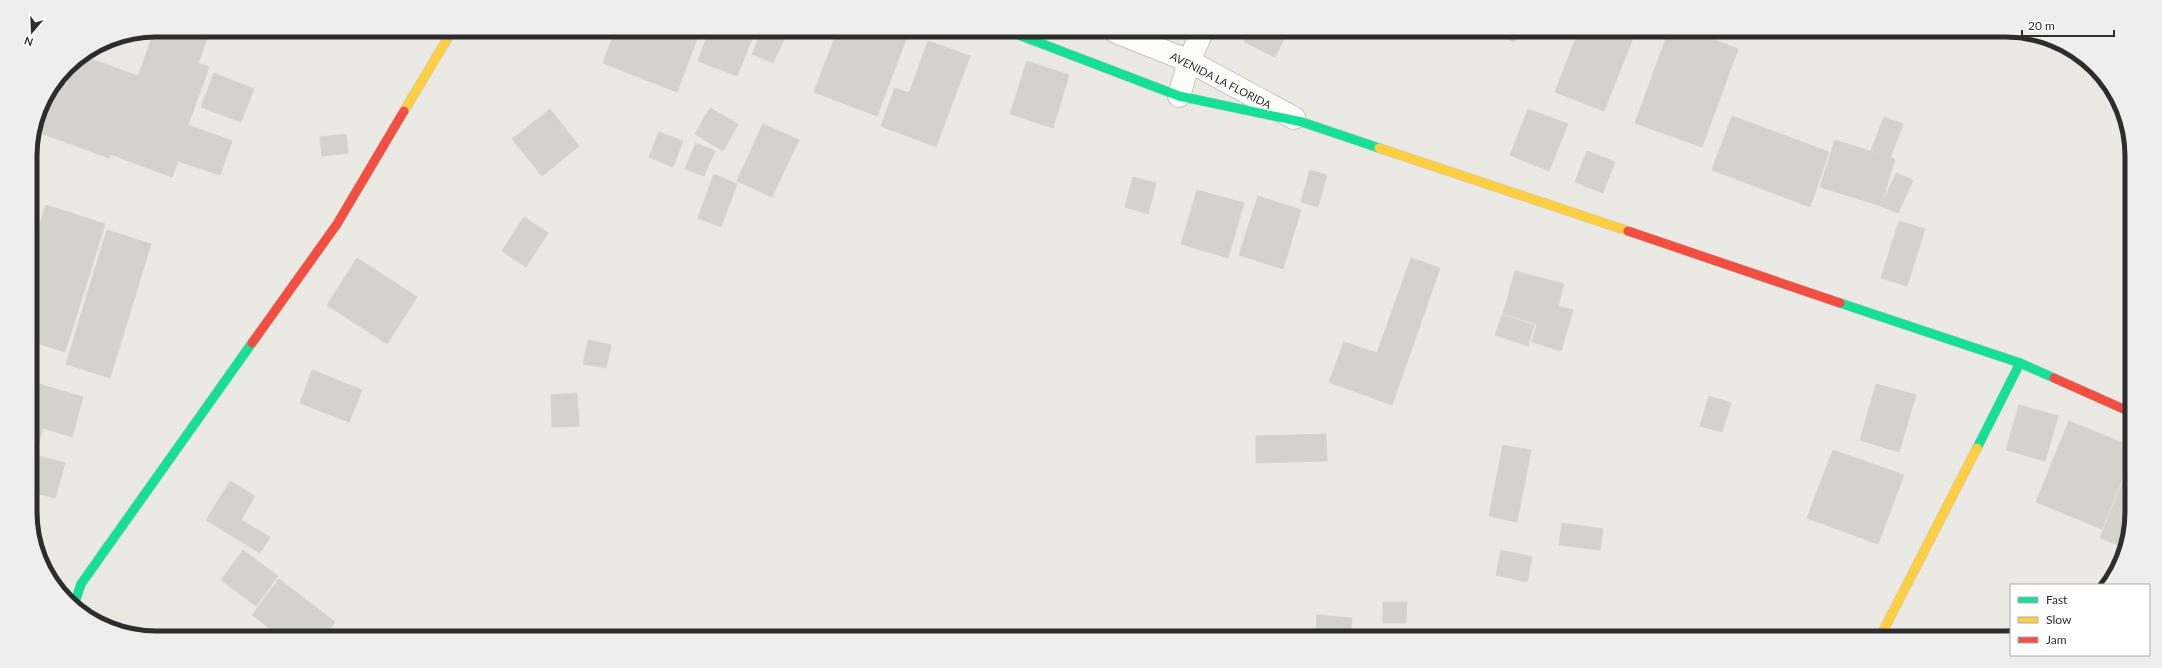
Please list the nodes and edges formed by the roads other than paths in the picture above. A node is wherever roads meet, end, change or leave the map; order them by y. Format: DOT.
graph roads {
  1 [pos="448,37"];
  2 [pos="1024,37"];
  3 [pos="1128,37"];
  4 [pos="1200,37"];
  5 [pos="1189,62"];
  6 [pos="1179,96"];
  7 [pos="1302,122"];
  8 [pos="2020,363"];
  9 [pos="2125,410"];
  10 [pos="76,599"];
  11 [pos="1884,631"];
  1 -- 10 [label="street"];
  2 -- 6 [label="street"];
  3 -- 5 [label="street, AVENIDA LA FLORIDA"];
  4 -- 5 [label="street"];
  5 -- 6 [label="street"];
  5 -- 7 [label="street, AVENIDA LA FLORIDA"];
  6 -- 7 [label="street"];
  7 -- 8 [label="street"];
  8 -- 9 [label="street"];
  8 -- 11 [label="street"];
}
